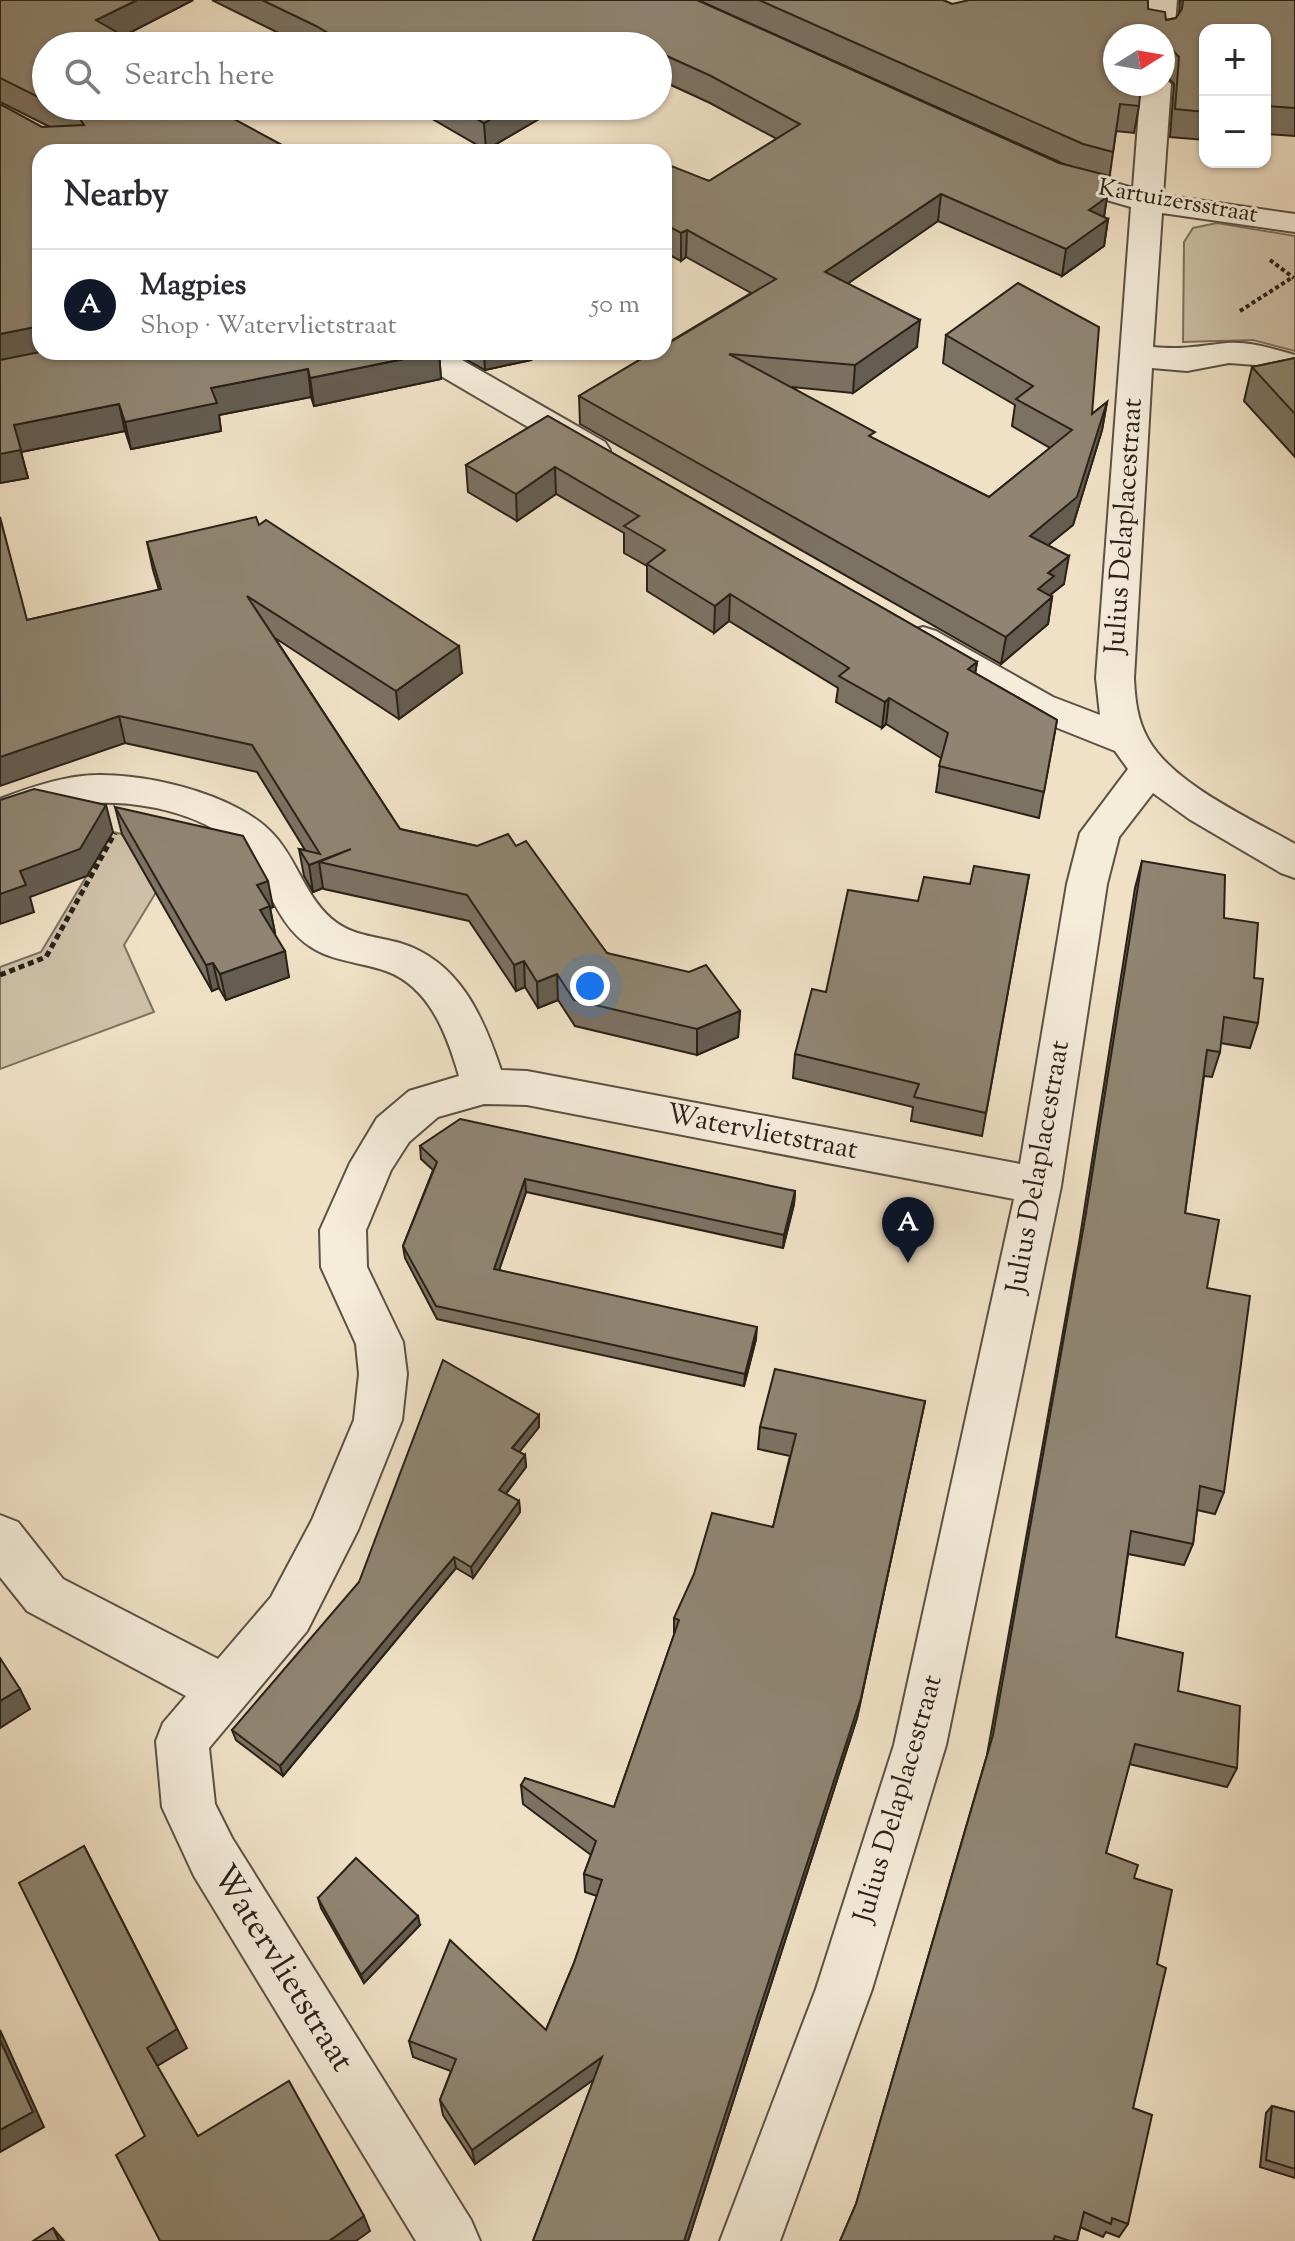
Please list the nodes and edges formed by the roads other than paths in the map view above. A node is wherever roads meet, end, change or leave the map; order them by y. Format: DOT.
graph roads {
  1 [pos="1163,0"];
  2 [pos="1161,24"];
  3 [pos="1155,96"];
  4 [pos="1024,162"];
  5 [pos="1148,202"];
  6 [pos="1295,223"];
  7 [pos="1137,356"];
  8 [pos="438,360"];
  9 [pos="1295,365"];
  10 [pos="629,470"];
  11 [pos="888,619"];
  12 [pos="1139,755"];
  13 [pos="0,814"];
  14 [pos="1295,863"];
  15 [pos="484,1087"];
  16 [pos="1039,1186"];
  17 [pos="0,1538"];
  18 [pos="223,1689"];
  19 [pos="450,2241"];
  20 [pos="750,2241"];
  1 -- 2 [label="street"];
  3 -- 5 [label="street, Julius Delaplacestraat"];
  4 -- 5 [label="street, Kartuizersstraat"];
  5 -- 6 [label="street, Kartuizersstraat"];
  5 -- 7 [label="street, Julius Delaplacestraat"];
  7 -- 9 [label="street"];
  7 -- 12 [label="street, Julius Delaplacestraat"];
  8 -- 10 [label="street"];
  11 -- 12 [label="street"];
  12 -- 14 [label="street"];
  12 -- 16 [label="street, Julius Delaplacestraat"];
  13 -- 15 [label="street"];
  15 -- 16 [label="street, Watervlietstraat"];
  15 -- 18 [label="street, Watervlietstraat"];
  16 -- 20 [label="street, Julius Delaplacestraat"];
  17 -- 18 [label="street"];
  18 -- 19 [label="street, Watervlietstraat"];
}
